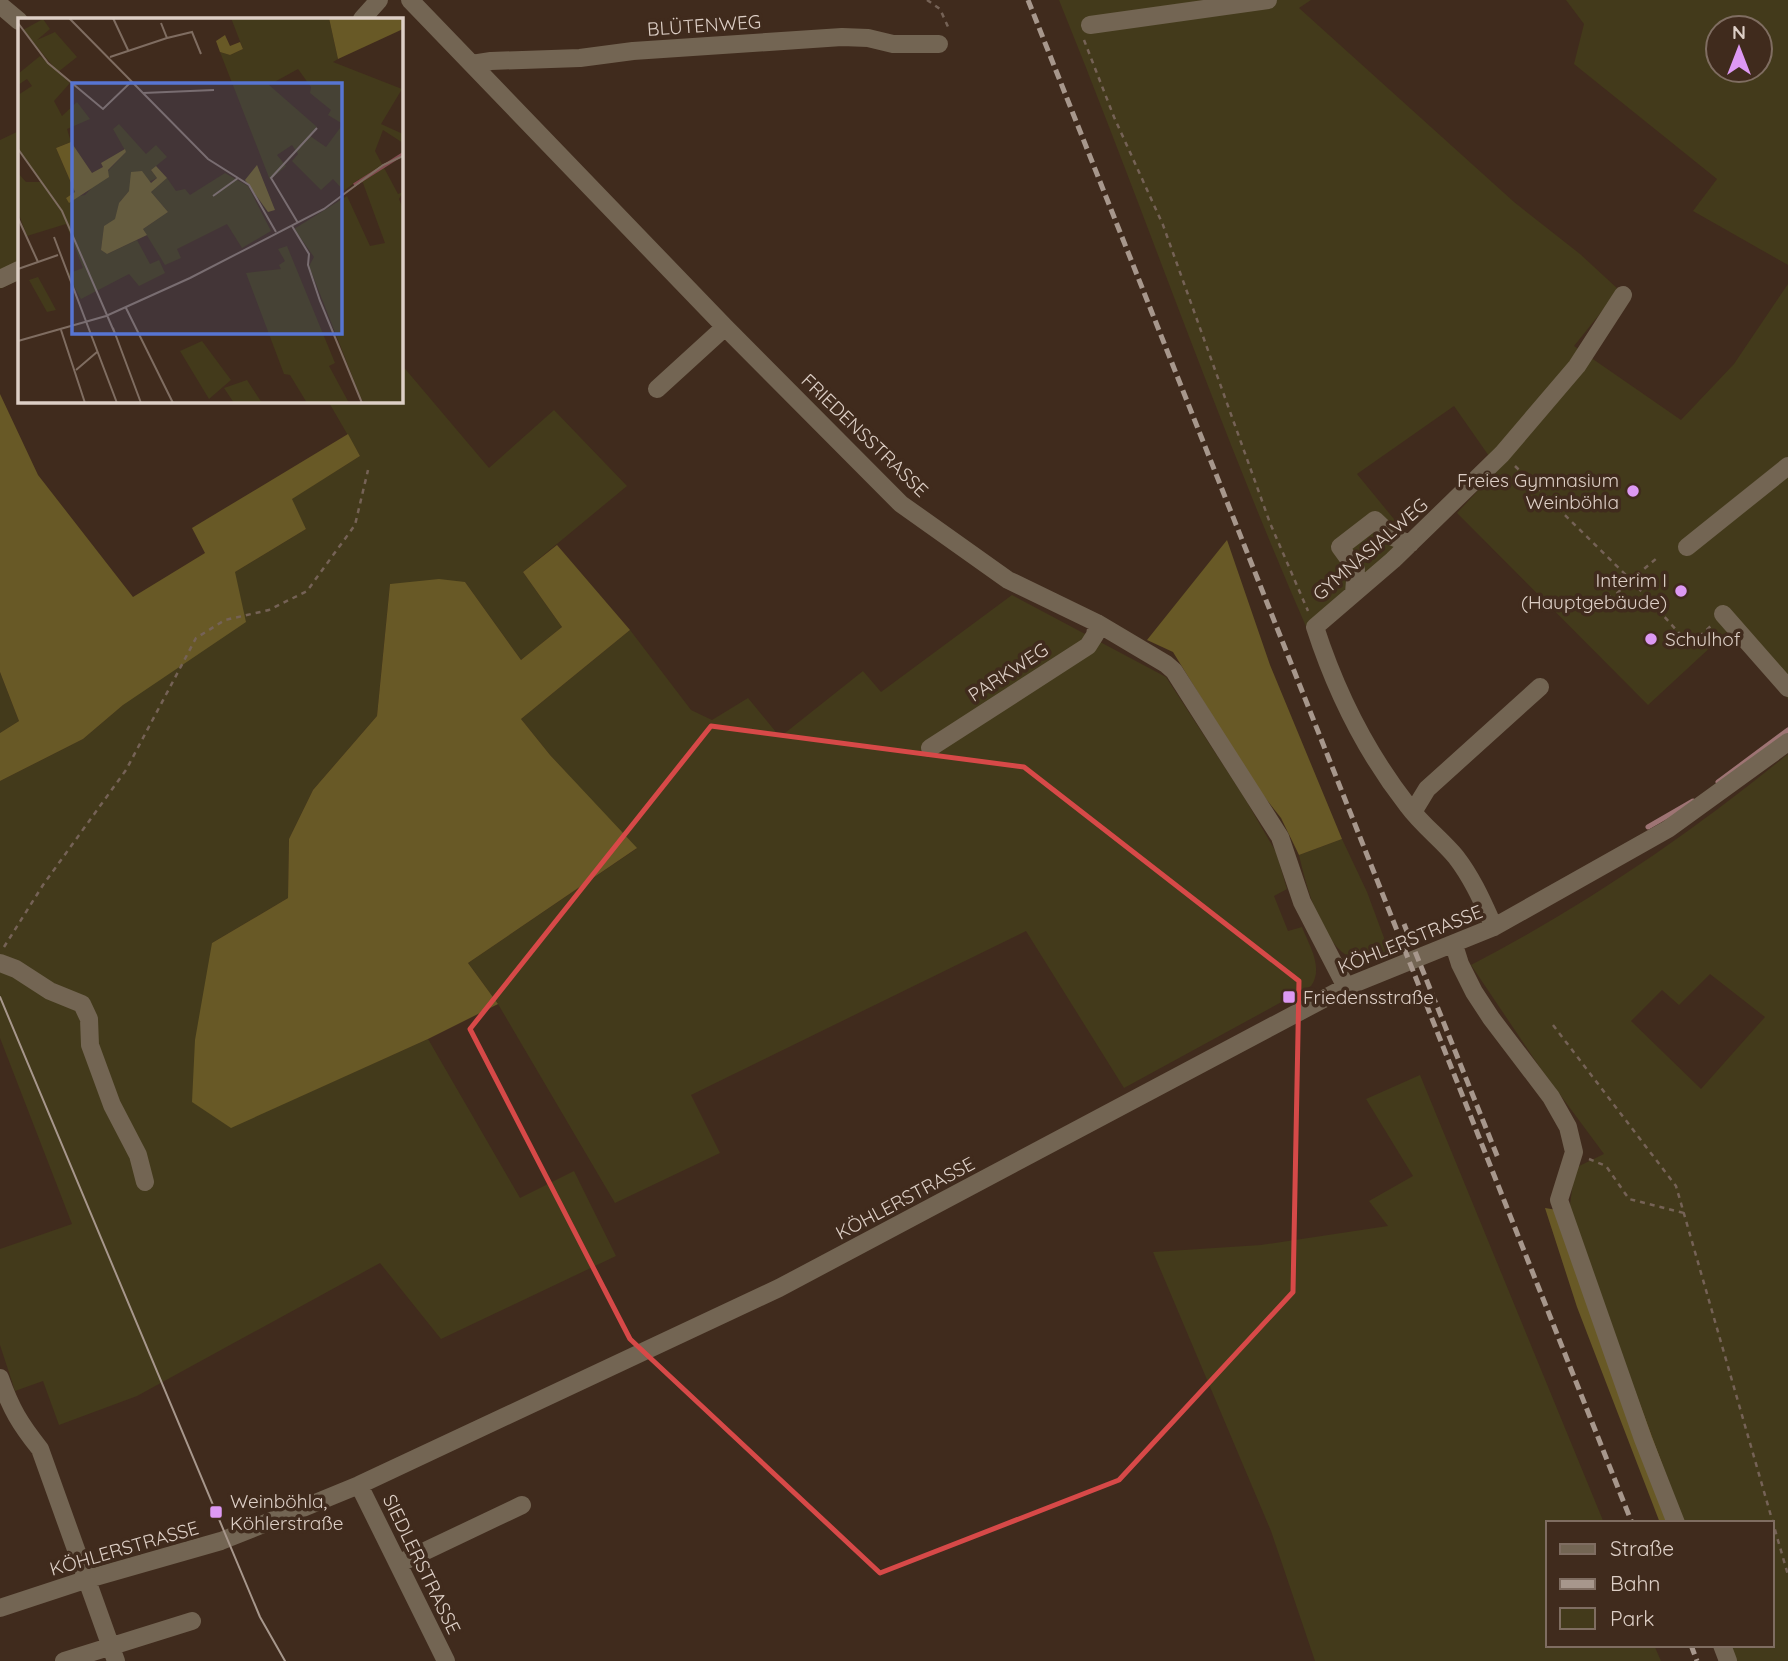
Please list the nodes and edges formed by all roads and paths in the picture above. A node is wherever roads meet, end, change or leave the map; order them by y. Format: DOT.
graph roads {
  1 [pos="379,0"];
  2 [pos="410,0"];
  3 [pos="927,0"];
  4 [pos="1268,0"];
  5 [pos="0,5"];
  6 [pos="363,18"];
  7 [pos="18,19"];
  8 [pos="1090,26"];
  9 [pos="939,44"];
  10 [pos="472,64"];
  11 [pos="18,270"];
  12 [pos="0,279"];
  13 [pos="1623,295"];
  14 [pos="725,327"];
  15 [pos="657,389"];
  16 [pos="1502,454"];
  17 [pos="1788,466"];
  18 [pos="368,470"];
  19 [pos="1410,544"];
  20 [pos="1687,547"];
  21 [pos="1659,559"];
  22 [pos="1631,580"];
  23 [pos="1354,593"];
  24 [pos="1609,596"];
  25 [pos="1717,619"];
  26 [pos="1097,623"];
  27 [pos="1315,626"];
  28 [pos="1540,687"];
  29 [pos="1788,688"];
  30 [pos="1788,742"];
  31 [pos="930,748"];
  32 [pos="1413,811"];
  33 [pos="1494,928"];
  34 [pos="1454,945"];
  35 [pos="0,953"];
  36 [pos="0,963"];
  37 [pos="1346,987"];
  38 [pos="1553,1025"];
  39 [pos="1573,1152"];
  40 [pos="145,1182"];
  41 [pos="1685,1213"];
  42 [pos="0,1378"];
  43 [pos="359,1485"];
  44 [pos="522,1505"];
  45 [pos="1674,1521"];
  46 [pos="1773,1521"];
  47 [pos="1774,1526"];
  48 [pos="398,1564"];
  49 [pos="1788,1575"];
  50 [pos="88,1579"];
  51 [pos="0,1608"];
  52 [pos="192,1621"];
  53 [pos="113,1653"];
  54 [pos="64,1661"];
  55 [pos="446,1661"];
  1 -- 6 [label="street"];
  2 -- 10 [label="street, FRIEDENSSTRASSE"];
  3 -- 9 [label="path"];
  4 -- 8 [label="street"];
  5 -- 7 [label="street"];
  8 -- 27 [label="path"];
  9 -- 10 [label="street, BLÜTENWEG"];
  10 -- 14 [label="street, FRIEDENSSTRASSE"];
  11 -- 12 [label="street"];
  13 -- 16 [label="street, GYMNASIALWEG"];
  14 -- 15 [label="street"];
  14 -- 26 [label="street, FRIEDENSSTRASSE"];
  16 -- 19 [label="street, GYMNASIALWEG"];
  16 -- 22 [label="path"];
  17 -- 20 [label="street"];
  18 -- 35 [label="path"];
  19 -- 23 [label="street, GYMNASIALWEG"];
  19 -- 23 [label="street"];
  21 -- 22 [label="path"];
  22 -- 24 [label="path"];
  22 -- 25 [label="path"];
  23 -- 27 [label="street, GYMNASIALWEG"];
  25 -- 29 [label="street"];
  26 -- 31 [label="street, PARKWEG"];
  26 -- 37 [label="street, FRIEDENSSTRASSE"];
  27 -- 32 [label="street, GYMNASIALWEG"];
  28 -- 32 [label="street"];
  30 -- 33 [label="street, KÖHLERSTRASSE"];
  32 -- 33 [label="street, GYMNASIALWEG"];
  33 -- 34 [label="street, KÖHLERSTRASSE"];
  34 -- 37 [label="street, KÖHLERSTRASSE"];
  34 -- 39 [label="street"];
  36 -- 40 [label="street"];
  37 -- 43 [label="street, KÖHLERSTRASSE"];
  38 -- 41 [label="path"];
  39 -- 41 [label="path"];
  39 -- 45 [label="street"];
  41 -- 46 [label="path"];
  42 -- 50 [label="street"];
  43 -- 48 [label="street, SIEDLERSTRASSE"];
  43 -- 50 [label="street, KÖHLERSTRASSE"];
  44 -- 48 [label="street"];
  47 -- 49 [label="path"];
  48 -- 55 [label="street, SIEDLERSTRASSE"];
  50 -- 51 [label="street, KÖHLERSTRASSE"];
  50 -- 53 [label="street"];
  52 -- 53 [label="street"];
  53 -- 54 [label="street"];
}
